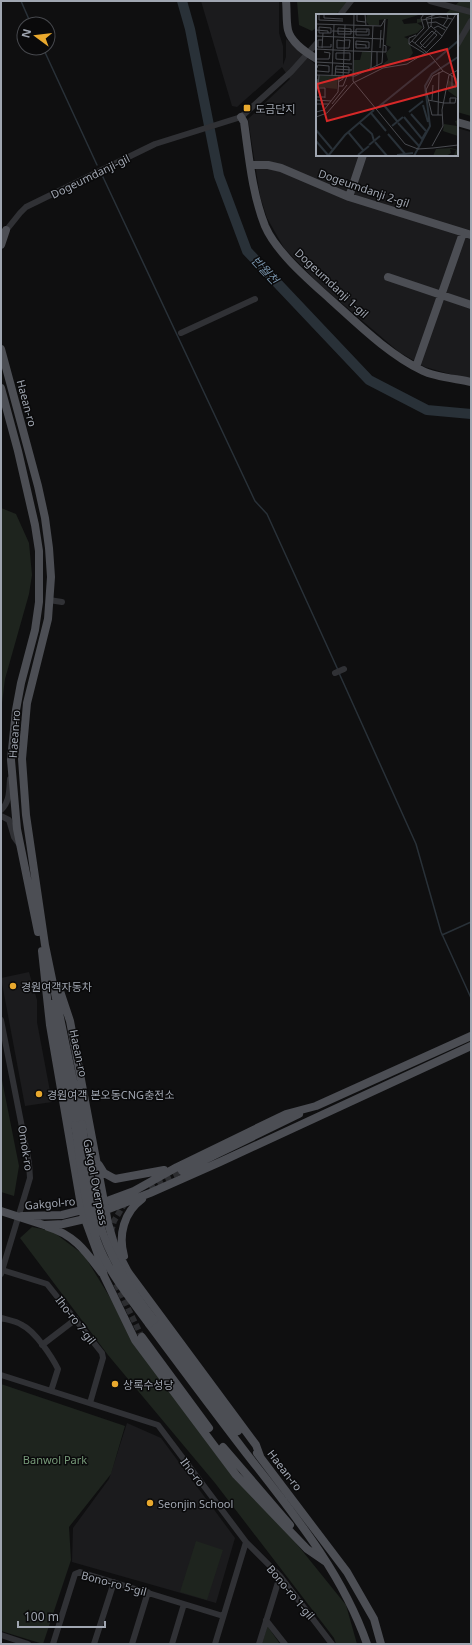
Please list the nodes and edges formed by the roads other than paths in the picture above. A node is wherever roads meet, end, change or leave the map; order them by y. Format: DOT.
graph roads {
  1 [pos="286,1"];
  2 [pos="351,1"];
  3 [pos="430,1"];
  4 [pos="471,12"];
  5 [pos="341,14"];
  6 [pos="471,21"];
  7 [pos="458,43"];
  8 [pos="316,44"];
  9 [pos="308,54"];
  10 [pos="316,58"];
  11 [pos="241,117"];
  12 [pos="458,122"];
  13 [pos="471,126"];
  14 [pos="363,156"];
  15 [pos="250,165"];
  16 [pos="349,197"];
  17 [pos="4,230"];
  18 [pos="467,234"];
  19 [pos="1,237"];
  20 [pos="1,245"];
  21 [pos="388,277"];
  22 [pos="442,295"];
  23 [pos="255,299"];
  24 [pos="471,305"];
  25 [pos="181,333"];
  26 [pos="1,349"];
  27 [pos="416,367"];
  28 [pos="471,382"];
  29 [pos="1,388"];
  30 [pos="49,600"];
  31 [pos="62,602"];
  32 [pos="344,669"];
  33 [pos="335,673"];
  34 [pos="12,766"];
  35 [pos="1,810"];
  36 [pos="1,816"];
  37 [pos="21,847"];
  38 [pos="44,947"];
  39 [pos="1,1020"];
  40 [pos="471,1036"];
  41 [pos="471,1046"];
  42 [pos="79,1124"];
  43 [pos="96,1157"];
  44 [pos="179,1169"];
  45 [pos="101,1186"];
  46 [pos="79,1190"];
  47 [pos="150,1193"];
  48 [pos="103,1202"];
  49 [pos="105,1210"];
  50 [pos="1,1211"];
  51 [pos="84,1215"];
  52 [pos="19,1216"];
  53 [pos="44,1226"];
  54 [pos="2,1272"];
  55 [pos="128,1272"];
  56 [pos="104,1276"];
  57 [pos="1,1318"];
  58 [pos="76,1319"];
  59 [pos="151,1322"];
  60 [pos="142,1337"];
  61 [pos="42,1345"];
  62 [pos="1,1375"];
  63 [pos="51,1391"];
  64 [pos="90,1403"];
  65 [pos="260,1456"];
  66 [pos="246,1542"];
  67 [pos="326,1562"];
  68 [pos="280,1576"];
  69 [pos="114,1582"];
  70 [pos="148,1592"];
  71 [pos="184,1604"];
  72 [pos="224,1616"];
  73 [pos="266,1620"];
  74 [pos="1,1636"];
  75 [pos="28,1644"];
  76 [pos="53,1644"];
  77 [pos="94,1644"];
  78 [pos="132,1644"];
  79 [pos="172,1644"];
  80 [pos="215,1644"];
  81 [pos="259,1644"];
  82 [pos="285,1644"];
  83 [pos="332,1644"];
  84 [pos="367,1644"];
  85 [pos="381,1644"];
  1 -- 9 [label="main road"];
  2 -- 5 [label="street"];
  3 -- 4 [label="street"];
  6 -- 7 [label="street"];
  8 -- 9 [label="street"];
  9 -- 10 [label="main road"];
  9 -- 11 [label="street"];
  11 -- 15 [label="main road, Dogeumdanji 1-gil"];
  11 -- 17 [label="street, Dogeumdanji-gil"];
  12 -- 13 [label="main road"];
  14 -- 16 [label="main road"];
  15 -- 16 [label="main road, Dogeumdanji 2-gil"];
  15 -- 27 [label="main road, Dogeumdanji 1-gil"];
  16 -- 18 [label="main road, Dogeumdanji 2-gil"];
  17 -- 19 [label="street, Dogeumdanji-gil"];
  17 -- 20 [label="main road"];
  18 -- 22 [label="main road"];
  21 -- 22 [label="main road"];
  22 -- 24 [label="main road"];
  22 -- 27 [label="main road"];
  23 -- 25 [label="street"];
  26 -- 30 [label="main road, Haean-ro"];
  27 -- 28 [label="main road, Dogeumdanji 1-gil"];
  29 -- 34 [label="main road, Haean-ro"];
  30 -- 31 [label="street"];
  30 -- 38 [label="main road, Haean-ro"];
  32 -- 33 [label="street"];
  34 -- 35 [label="street"];
  34 -- 37 [label="main road, Haean-ro"];
  36 -- 37 [label="street"];
  37 -- 38 [label="main road, Haean-ro"];
  38 -- 42 [label="main road, Haean-ro"];
  38 -- 43 [label="main road"];
  38 -- 46 [label="main road"];
  39 -- 52 [label="street, Omok-ro"];
  40 -- 44 [label="main road"];
  41 -- 47 [label="main road"];
  42 -- 59 [label="main road, Gakgol Overpass, bridge"];
  43 -- 44 [label="main road"];
  43 -- 45 [label="main road"];
  44 -- 48 [label="main road"];
  45 -- 46 [label="main road"];
  45 -- 48 [label="main road"];
  46 -- 51 [label="main road"];
  47 -- 49 [label="main road"];
  47 -- 55 [label="main road"];
  48 -- 49 [label="main road"];
  48 -- 51 [label="main road"];
  49 -- 51 [label="main road"];
  49 -- 55 [label="main road"];
  50 -- 52 [label="main road, Gakgol-ro"];
  51 -- 52 [label="main road, Gakgol-ro"];
  51 -- 53 [label="main road, Gakgol-ro"];
  51 -- 56 [label="main road"];
  52 -- 53 [label="main road, Gakgol-ro"];
  52 -- 54 [label="street, Omok-ro"];
  53 -- 56 [label="main road"];
  54 -- 58 [label="street, Iho-ro 7-gil"];
  55 -- 65 [label="main road"];
  56 -- 67 [label="main road"];
  57 -- 61 [label="street"];
  58 -- 61 [label="street"];
  58 -- 64 [label="street, Iho-ro 7-gil"];
  59 -- 65 [label="main road, Haean-ro"];
  59 -- 67 [label="main road, Haean-ro"];
  60 -- 67 [label="main road"];
  61 -- 63 [label="street"];
  62 -- 63 [label="street, Iho-ro"];
  63 -- 64 [label="street, Iho-ro"];
  64 -- 66 [label="street, Iho-ro"];
  65 -- 85 [label="main road, Haean-ro"];
  66 -- 68 [label="street, Bono-ro 1-gil"];
  66 -- 72 [label="street"];
  67 -- 84 [label="main road, Haean-ro"];
  68 -- 73 [label="street"];
  68 -- 83 [label="street, Bono-ro 1-gil"];
  69 -- 70 [label="street, Bono-ro 5-gil"];
  69 -- 76 [label="street, Bono-ro 5-gil"];
  69 -- 77 [label="street"];
  70 -- 71 [label="street, Bono-ro 5-gil"];
  70 -- 78 [label="street"];
  71 -- 72 [label="street, Bono-ro 5-gil"];
  71 -- 79 [label="street"];
  72 -- 80 [label="street"];
  73 -- 81 [label="street"];
  73 -- 82 [label="street"];
  74 -- 75 [label="street"];
}
